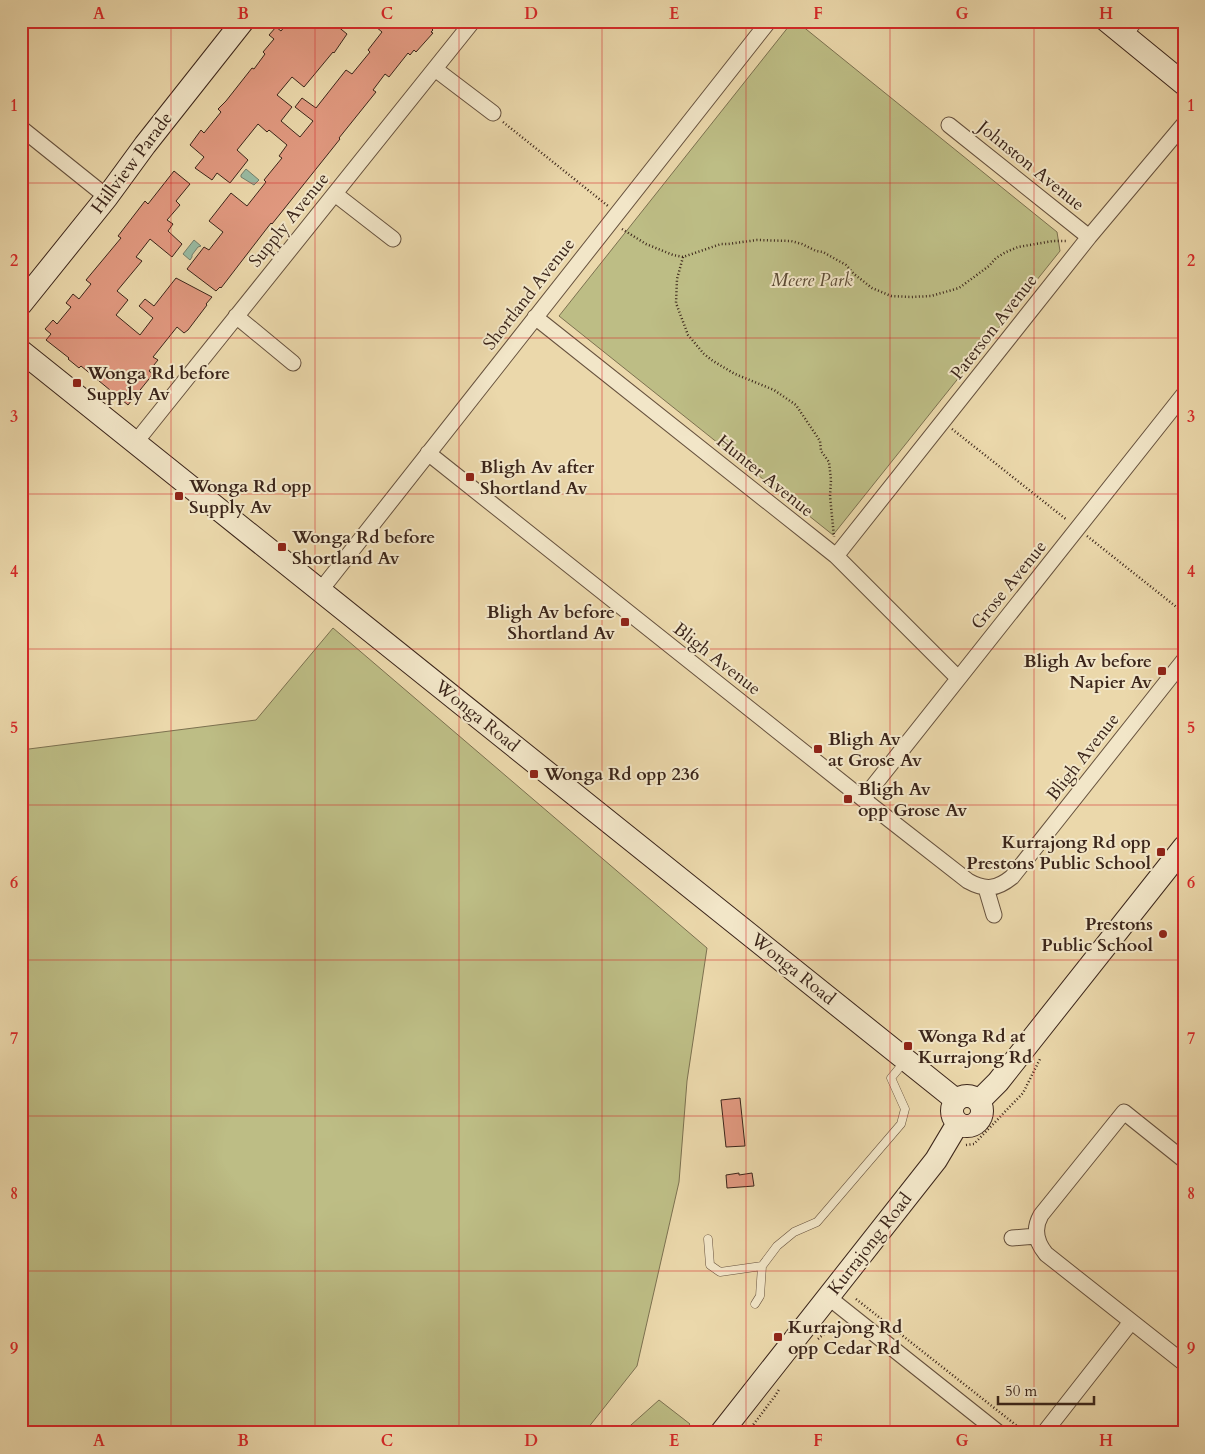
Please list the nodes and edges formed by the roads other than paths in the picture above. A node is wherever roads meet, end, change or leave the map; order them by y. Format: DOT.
graph roads {
  1 [pos="243,21"];
  2 [pos="473,21"];
  3 [pos="769,21"];
  4 [pos="1122,26"];
  5 [pos="435,69"];
  6 [pos="1184,84"];
  7 [pos="493,113"];
  8 [pos="950,124"];
  9 [pos="1184,124"];
  10 [pos="21,128"];
  11 [pos="335,194"];
  12 [pos="107,197"];
  13 [pos="1089,237"];
  14 [pos="393,239"];
  15 [pos="21,304"];
  16 [pos="236,316"];
  17 [pos="535,317"];
  18 [pos="21,351"];
  19 [pos="293,363"];
  20 [pos="1184,394"];
  21 [pos="135,443"];
  22 [pos="428,453"];
  23 [pos="836,556"];
  24 [pos="320,591"];
  25 [pos="1184,660"];
  26 [pos="958,678"];
  27 [pos="863,799"];
  28 [pos="1184,847"];
  29 [pos="986,888"];
  30 [pos="994,915"];
  31 [pos="906,1059"];
  32 [pos="956,1100"];
  33 [pos="979,1101"];
  34 [pos="958,1123"];
  35 [pos="1184,1160"];
  36 [pos="1036,1236"];
  37 [pos="1012,1238"];
  38 [pos="708,1239"];
  39 [pos="762,1266"];
  40 [pos="828,1298"];
  41 [pos="755,1304"];
  42 [pos="1131,1322"];
  43 [pos="1184,1363"];
  44 [pos="721,1433"];
  45 [pos="999,1433"];
  46 [pos="1044,1433"];
  1 -- 12 [label="street, Hillview Parade"];
  2 -- 5 [label="street, Supply Avenue"];
  3 -- 17 [label="street, Shortland Avenue"];
  4 -- 6 [label="street"];
  5 -- 7 [label="street"];
  5 -- 11 [label="street, Supply Avenue"];
  8 -- 13 [label="street, Johnston Avenue"];
  9 -- 13 [label="street, Paterson Avenue"];
  10 -- 12 [label="street"];
  11 -- 14 [label="street"];
  11 -- 16 [label="street, Supply Avenue"];
  12 -- 15 [label="street, Hillview Parade"];
  13 -- 23 [label="street, Paterson Avenue"];
  16 -- 19 [label="street"];
  16 -- 21 [label="street, Supply Avenue"];
  17 -- 22 [label="street, Shortland Avenue"];
  17 -- 23 [label="street, Hunter Avenue"];
  18 -- 21 [label="street, Wonga Road"];
  20 -- 26 [label="street, Grose Avenue"];
  21 -- 24 [label="street, Wonga Road"];
  22 -- 24 [label="street, Shortland Avenue"];
  22 -- 27 [label="street, Bligh Avenue"];
  23 -- 26 [label="street, Hunter Avenue"];
  24 -- 31 [label="street, Wonga Road"];
  25 -- 29 [label="street, Bligh Avenue"];
  26 -- 27 [label="street, Grose Avenue"];
  27 -- 29 [label="street, Bligh Avenue"];
  28 -- 33 [label="street"];
  29 -- 30 [label="street"];
  31 -- 32 [label="street, Wonga Road"];
  31 -- 39 [label="lane"];
  32 -- 33 [label="street"];
  32 -- 34 [label="street"];
  33 -- 34 [label="street"];
  34 -- 40 [label="street, Kurrajong Road"];
  35 -- 36 [label="street"];
  36 -- 37 [label="street"];
  36 -- 42 [label="street"];
  38 -- 39 [label="lane"];
  39 -- 41 [label="lane"];
  40 -- 44 [label="street, Kurrajong Road"];
  40 -- 45 [label="street"];
  42 -- 43 [label="street"];
  42 -- 46 [label="street"];
}
